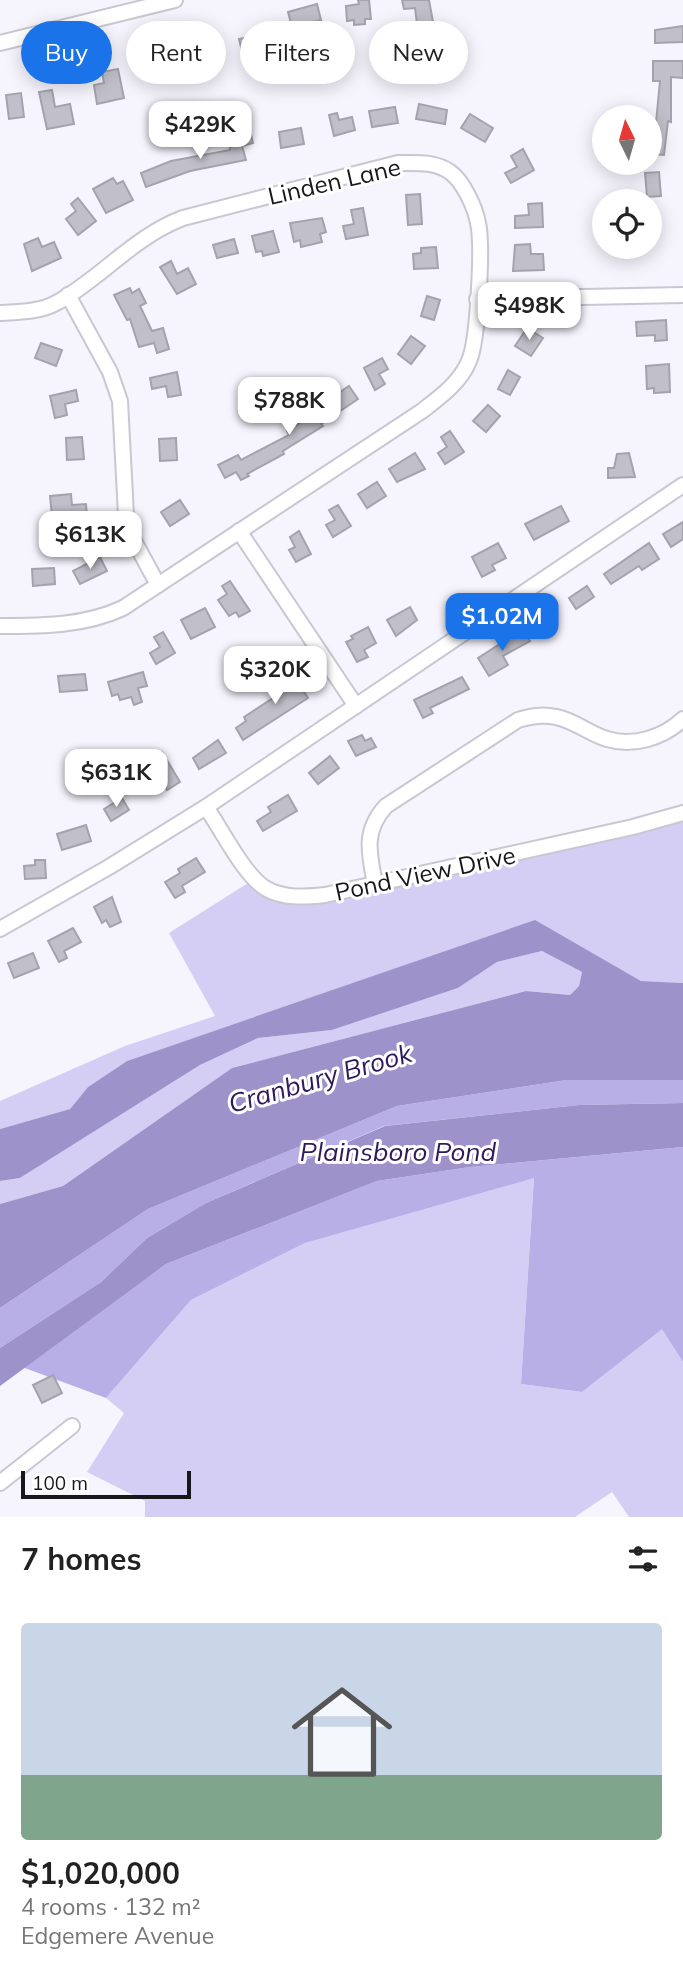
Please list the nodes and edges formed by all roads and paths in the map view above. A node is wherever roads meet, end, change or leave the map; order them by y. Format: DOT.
graph roads {
  1 [pos="175,0"];
  2 [pos="145,4"];
  3 [pos="0,43"];
  4 [pos="68,295"];
  5 [pos="683,295"];
  6 [pos="477,299"];
  7 [pos="0,313"];
  8 [pos="683,485"];
  9 [pos="239,531"];
  10 [pos="158,585"];
  11 [pos="0,626"];
  12 [pos="356,706"];
  13 [pos="683,719"];
  14 [pos="206,807"];
  15 [pos="683,813"];
  16 [pos="375,884"];
  17 [pos="0,929"];
  18 [pos="72,1426"];
  19 [pos="0,1483"];
  1 -- 2 [label="street"];
  2 -- 3 [label="street"];
  4 -- 6 [label="street, Linden Lane"];
  4 -- 7 [label="street, Linden Lane"];
  4 -- 10 [label="street"];
  5 -- 6 [label="street"];
  6 -- 9 [label="street, Linden Lane"];
  8 -- 12 [label="street"];
  9 -- 10 [label="street, Linden Lane"];
  9 -- 12 [label="street"];
  10 -- 11 [label="street, Linden Lane"];
  12 -- 14 [label="street"];
  13 -- 16 [label="street"];
  14 -- 16 [label="street, Pond View Drive"];
  14 -- 17 [label="street"];
  15 -- 16 [label="street, Pond View Drive"];
  18 -- 19 [label="street"];
}
